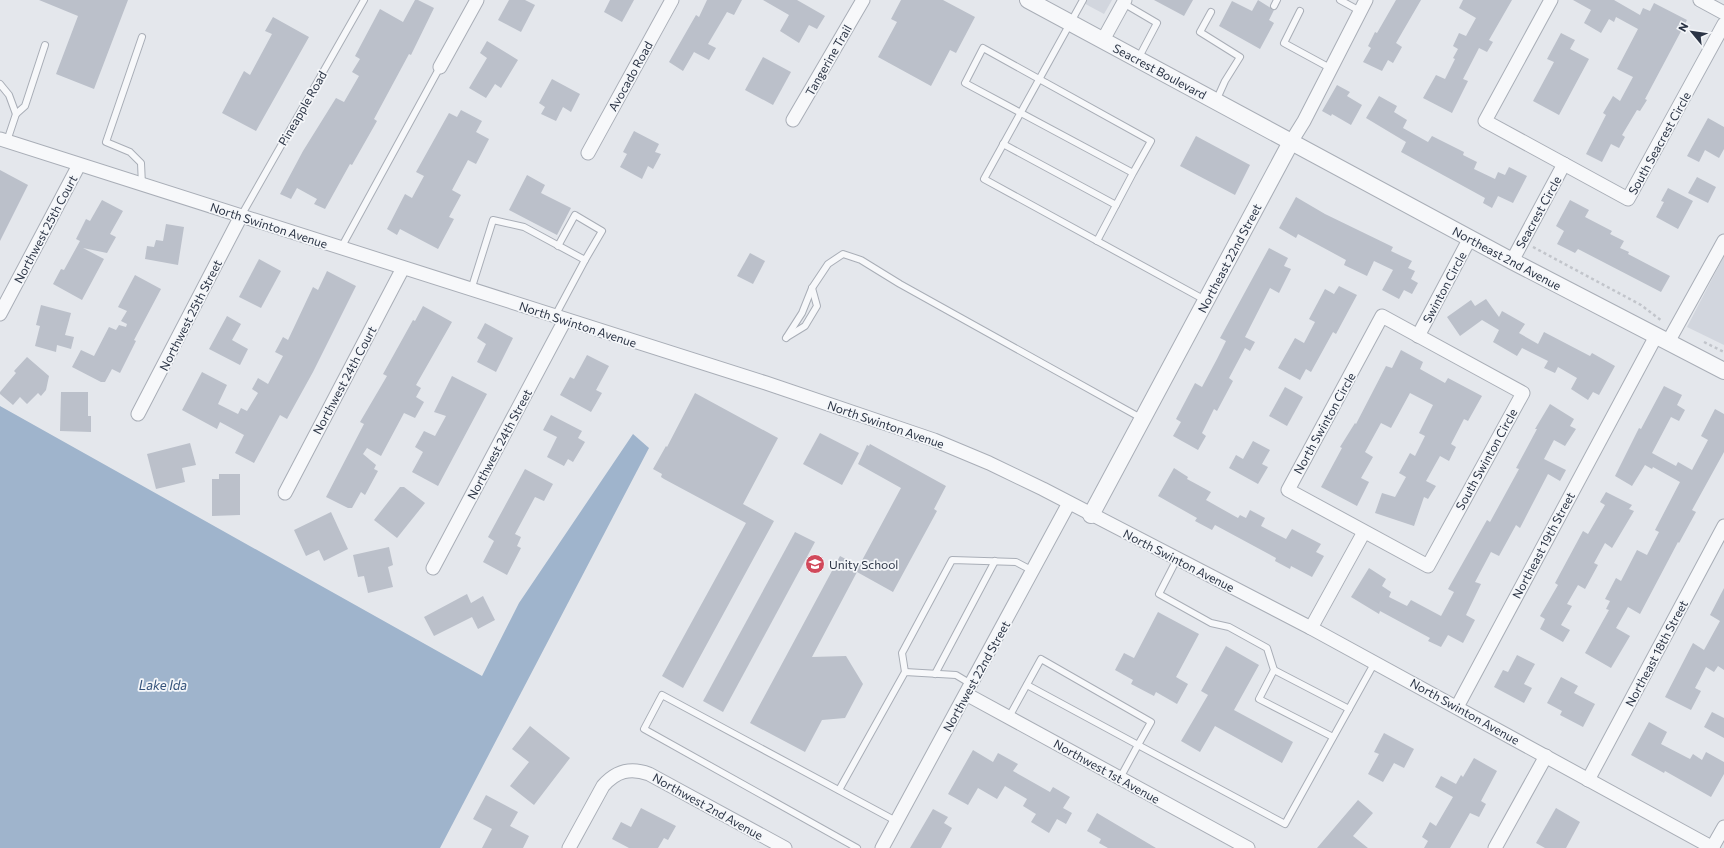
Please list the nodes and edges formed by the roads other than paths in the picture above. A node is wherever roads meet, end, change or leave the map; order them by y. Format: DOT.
graph roads {
  1 [pos="364,0"];
  2 [pos="477,0"];
  3 [pos="672,0"];
  4 [pos="863,0"];
  5 [pos="1028,0"];
  6 [pos="1083,0"];
  7 [pos="1340,0"];
  8 [pos="1551,0"];
  9 [pos="1700,0"];
  10 [pos="1124,1"];
  11 [pos="1363,6"];
  12 [pos="1300,11"];
  13 [pos="1211,12"];
  14 [pos="1724,13"];
  15 [pos="1069,22"];
  16 [pos="1724,24"];
  17 [pos="142,37"];
  18 [pos="1103,40"];
  19 [pos="46,45"];
  20 [pos="1138,60"];
  21 [pos="440,67"];
  22 [pos="1330,68"];
  23 [pos="1039,79"];
  24 [pos="0,84"];
  25 [pos="1216,101"];
  26 [pos="1021,112"];
  27 [pos="16,114"];
  28 [pos="793,120"];
  29 [pos="4,140"];
  30 [pos="1291,142"];
  31 [pos="1003,144"];
  32 [pos="588,152"];
  33 [pos="78,164"];
  34 [pos="1564,164"];
  35 [pos="1133,173"];
  36 [pos="142,185"];
  37 [pos="1116,205"];
  38 [pos="241,216"];
  39 [pos="1470,238"];
  40 [pos="1097,241"];
  41 [pos="1724,241"];
  42 [pos="558,246"];
  43 [pos="341,248"];
  44 [pos="584,260"];
  45 [pos="1512,261"];
  46 [pos="403,268"];
  47 [pos="812,288"];
  48 [pos="472,290"];
  49 [pos="1206,301"];
  50 [pos="0,314"];
  51 [pos="560,318"];
  52 [pos="1418,336"];
  53 [pos="1665,336"];
  54 [pos="1724,370"];
  55 [pos="138,414"];
  56 [pos="1143,419"];
  57 [pos="285,493"];
  58 [pos="1069,503"];
  59 [pos="1091,515"];
  60 [pos="1724,526"];
  61 [pos="1364,532"];
  62 [pos="1177,559"];
  63 [pos="995,561"];
  64 [pos="433,568"];
  65 [pos="1033,571"];
  66 [pos="1311,628"];
  67 [pos="1375,662"];
  68 [pos="1274,670"];
  69 [pos="905,672"];
  70 [pos="935,674"];
  71 [pos="1027,685"];
  72 [pos="968,689"];
  73 [pos="1456,707"];
  74 [pos="1349,709"];
  75 [pos="1010,718"];
  76 [pos="1333,738"];
  77 [pos="1138,745"];
  78 [pos="1546,756"];
  79 [pos="1120,778"];
  80 [pos="1588,780"];
  81 [pos="839,790"];
  82 [pos="896,821"];
  83 [pos="1724,827"];
  84 [pos="568,848"];
  85 [pos="785,848"];
  86 [pos="857,848"];
  87 [pos="882,848"];
  88 [pos="1248,848"];
  89 [pos="1495,848"];
  90 [pos="1712,848"];
  1 -- 38 [label="lane, Pineapple Road"];
  2 -- 21 [label="street"];
  3 -- 32 [label="street, Avocado Road"];
  4 -- 28 [label="street, Tangerine Trail"];
  5 -- 15 [label="street, Seacrest Boulevard"];
  6 -- 15 [label="lane"];
  7 -- 11 [label="lane"];
  8 -- 34 [label="street"];
  9 -- 14 [label="street"];
  10 -- 18 [label="street"];
  10 -- 20 [label="lane"];
  11 -- 22 [label="street, Northeast 22nd Street"];
  12 -- 22 [label="lane"];
  13 -- 25 [label="lane"];
  15 -- 18 [label="street, Seacrest Boulevard"];
  15 -- 23 [label="lane"];
  16 -- 34 [label="street, South Seacrest Circle"];
  17 -- 36 [label="lane"];
  18 -- 20 [label="street, Seacrest Boulevard"];
  19 -- 27 [label="lane"];
  20 -- 25 [label="street, Seacrest Boulevard"];
  21 -- 43 [label="lane"];
  22 -- 30 [label="street, Northeast 22nd Street"];
  23 -- 26 [label="lane"];
  23 -- 26 [label="lane"];
  23 -- 35 [label="lane"];
  24 -- 27 [label="lane"];
  25 -- 30 [label="street, Seacrest Boulevard"];
  26 -- 31 [label="lane"];
  26 -- 35 [label="lane"];
  27 -- 29 [label="lane"];
  29 -- 33 [label="street, North Swinton Avenue"];
  30 -- 39 [label="street, Northeast 2nd Avenue"];
  30 -- 49 [label="street, Northeast 22nd Street"];
  31 -- 37 [label="lane"];
  31 -- 40 [label="lane"];
  33 -- 36 [label="street, North Swinton Avenue"];
  33 -- 50 [label="street, Northwest 25th Court"];
  34 -- 45 [label="street, Seacrest Circle"];
  35 -- 37 [label="lane"];
  36 -- 38 [label="street, North Swinton Avenue"];
  37 -- 40 [label="lane"];
  38 -- 43 [label="street, North Swinton Avenue"];
  38 -- 55 [label="street, Northwest 25th Street"];
  39 -- 45 [label="street, Northeast 2nd Avenue"];
  39 -- 52 [label="street, Swinton Circle"];
  40 -- 49 [label="lane"];
  41 -- 53 [label="street, Northeast 19th Street"];
  42 -- 44 [label="lane"];
  42 -- 44 [label="lane"];
  42 -- 48 [label="lane"];
  43 -- 46 [label="street, North Swinton Avenue"];
  44 -- 51 [label="lane"];
  45 -- 53 [label="street, Northeast 2nd Avenue"];
  46 -- 48 [label="street, North Swinton Avenue"];
  46 -- 57 [label="street, Northwest 24th Court"];
  47 -- 47 [label="lane"];
  47 -- 56 [label="lane"];
  48 -- 51 [label="street, North Swinton Avenue"];
  49 -- 56 [label="street, Northeast 22nd Street"];
  51 -- 58 [label="street, North Swinton Avenue"];
  51 -- 64 [label="street, Northwest 24th Street"];
  52 -- 61 [label="street, North Swinton Circle"];
  52 -- 61 [label="street, South Swinton Circle"];
  53 -- 54 [label="street, Northeast 2nd Avenue"];
  53 -- 73 [label="street, Northeast 19th Street"];
  56 -- 59 [label="street, Northeast 22nd Street"];
  58 -- 59 [label="street, North Swinton Avenue"];
  58 -- 65 [label="street, Northwest 22nd Street"];
  59 -- 62 [label="street, North Swinton Avenue"];
  60 -- 80 [label="street, Northeast 18th Street"];
  61 -- 66 [label="street"];
  62 -- 66 [label="street, North Swinton Avenue"];
  62 -- 68 [label="lane"];
  63 -- 65 [label="lane"];
  63 -- 69 [label="lane"];
  63 -- 70 [label="lane"];
  65 -- 72 [label="street, Northwest 22nd Street"];
  66 -- 67 [label="street, North Swinton Avenue"];
  67 -- 73 [label="street, North Swinton Avenue"];
  67 -- 74 [label="lane"];
  68 -- 74 [label="lane"];
  68 -- 76 [label="lane"];
  69 -- 70 [label="lane"];
  69 -- 81 [label="lane"];
  70 -- 72 [label="lane"];
  71 -- 75 [label="lane"];
  71 -- 77 [label="lane"];
  71 -- 77 [label="lane"];
  72 -- 75 [label="street, Northwest 1st Avenue"];
  72 -- 82 [label="street, Northwest 22nd Street"];
  73 -- 78 [label="street, North Swinton Avenue"];
  74 -- 76 [label="lane"];
  75 -- 79 [label="street, Northwest 1st Avenue"];
  76 -- 77 [label="lane"];
  77 -- 79 [label="lane"];
  78 -- 80 [label="street, North Swinton Avenue"];
  78 -- 89 [label="street"];
  79 -- 88 [label="street, Northwest 1st Avenue"];
  80 -- 90 [label="street, North Swinton Avenue"];
  81 -- 82 [label="lane"];
  81 -- 86 [label="lane"];
  82 -- 87 [label="street, Northwest 22nd Street"];
  83 -- 90 [label="street"];
  84 -- 85 [label="street, Northwest 2nd Avenue"];
}
